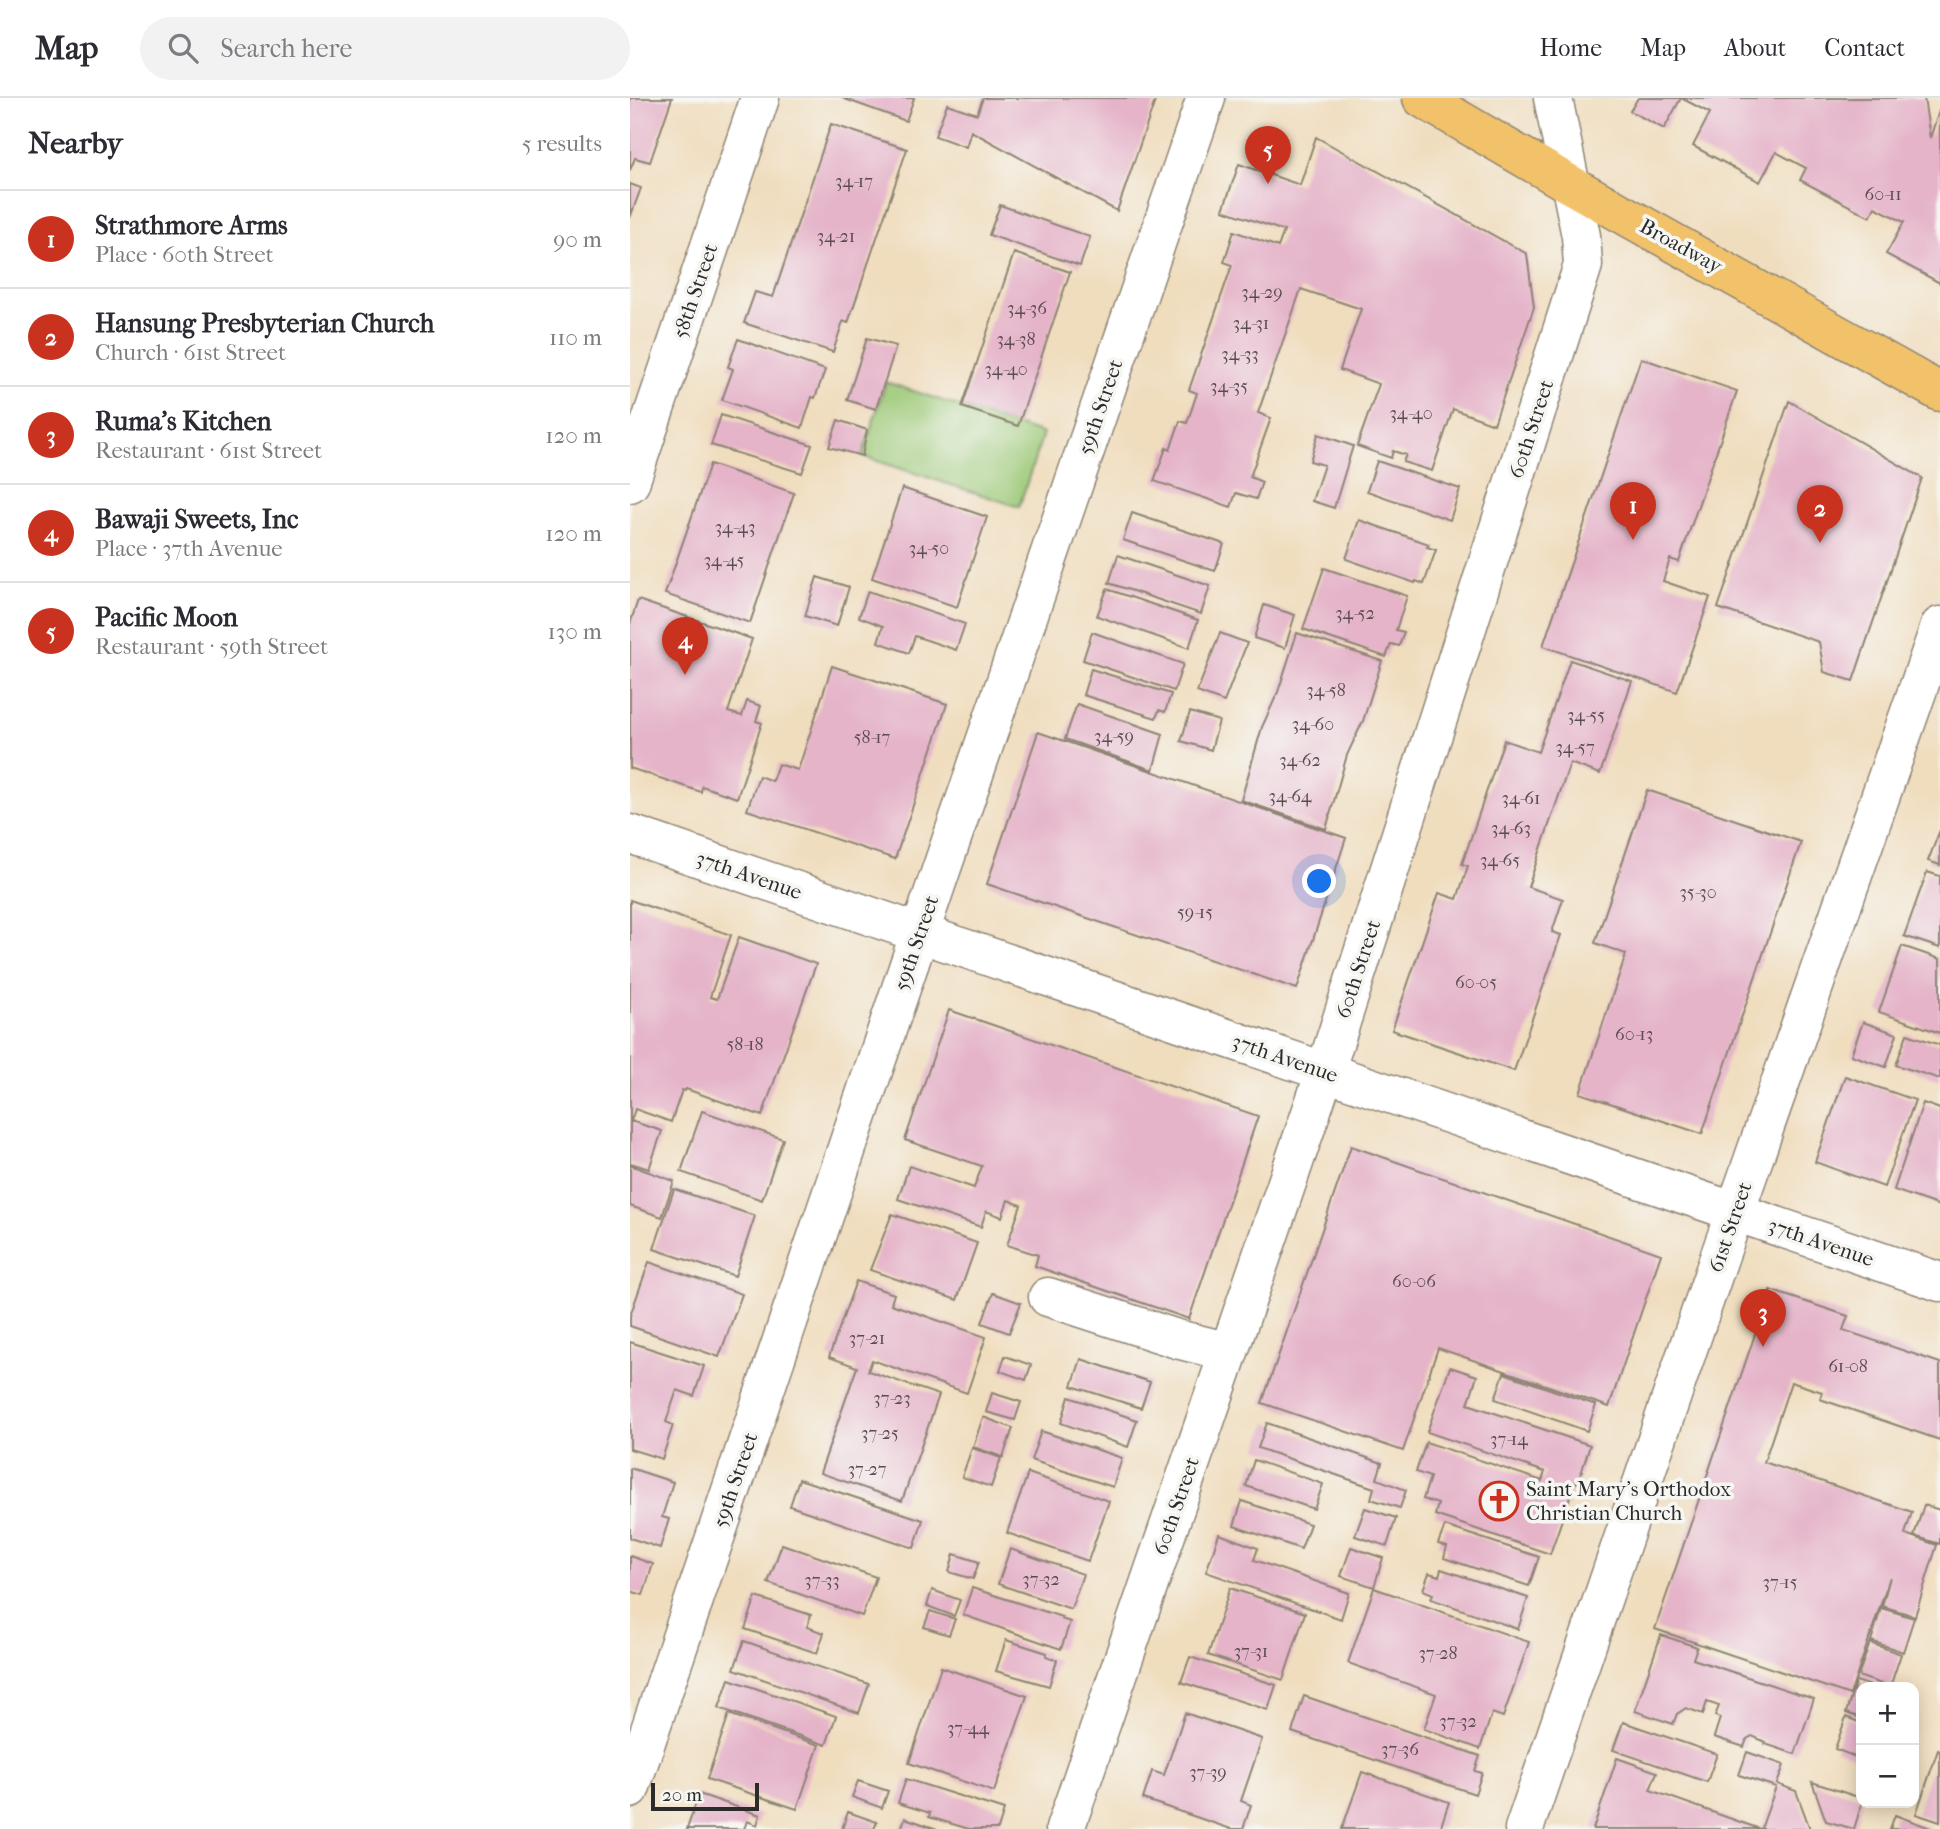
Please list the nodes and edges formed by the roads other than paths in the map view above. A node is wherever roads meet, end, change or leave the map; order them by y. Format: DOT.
graph roads {
  1 [pos="760,98"];
  2 [pos="1206,98"];
  3 [pos="1422,98"];
  4 [pos="1553,98"];
  5 [pos="1571,185"];
  6 [pos="1940,392"];
  7 [pos="630,483"];
  8 [pos="1940,626"];
  9 [pos="630,834"];
  10 [pos="920,933"];
  11 [pos="1325,1072"];
  12 [pos="1735,1212"];
  13 [pos="1940,1282"];
  14 [pos="1048,1297"];
  15 [pos="1229,1352"];
  16 [pos="630,1789"];
  17 [pos="1065,1829"];
  18 [pos="1524,1829"];
  1 -- 7 [label="street, 58th Street"];
  2 -- 10 [label="street, 59th Street"];
  3 -- 5 [label="main road, Broadway"];
  4 -- 5 [label="street, 60th Street"];
  5 -- 6 [label="main road, Broadway"];
  5 -- 11 [label="street, 60th Street"];
  8 -- 12 [label="street, 61st Street"];
  9 -- 10 [label="street, 37th Avenue"];
  10 -- 11 [label="street, 37th Avenue"];
  10 -- 16 [label="street, 59th Street"];
  11 -- 12 [label="street, 37th Avenue"];
  11 -- 15 [label="street, 60th Street"];
  12 -- 13 [label="street, 37th Avenue"];
  12 -- 18 [label="street, 61st Street"];
  14 -- 15 [label="street"];
  15 -- 17 [label="street, 60th Street"];
}
